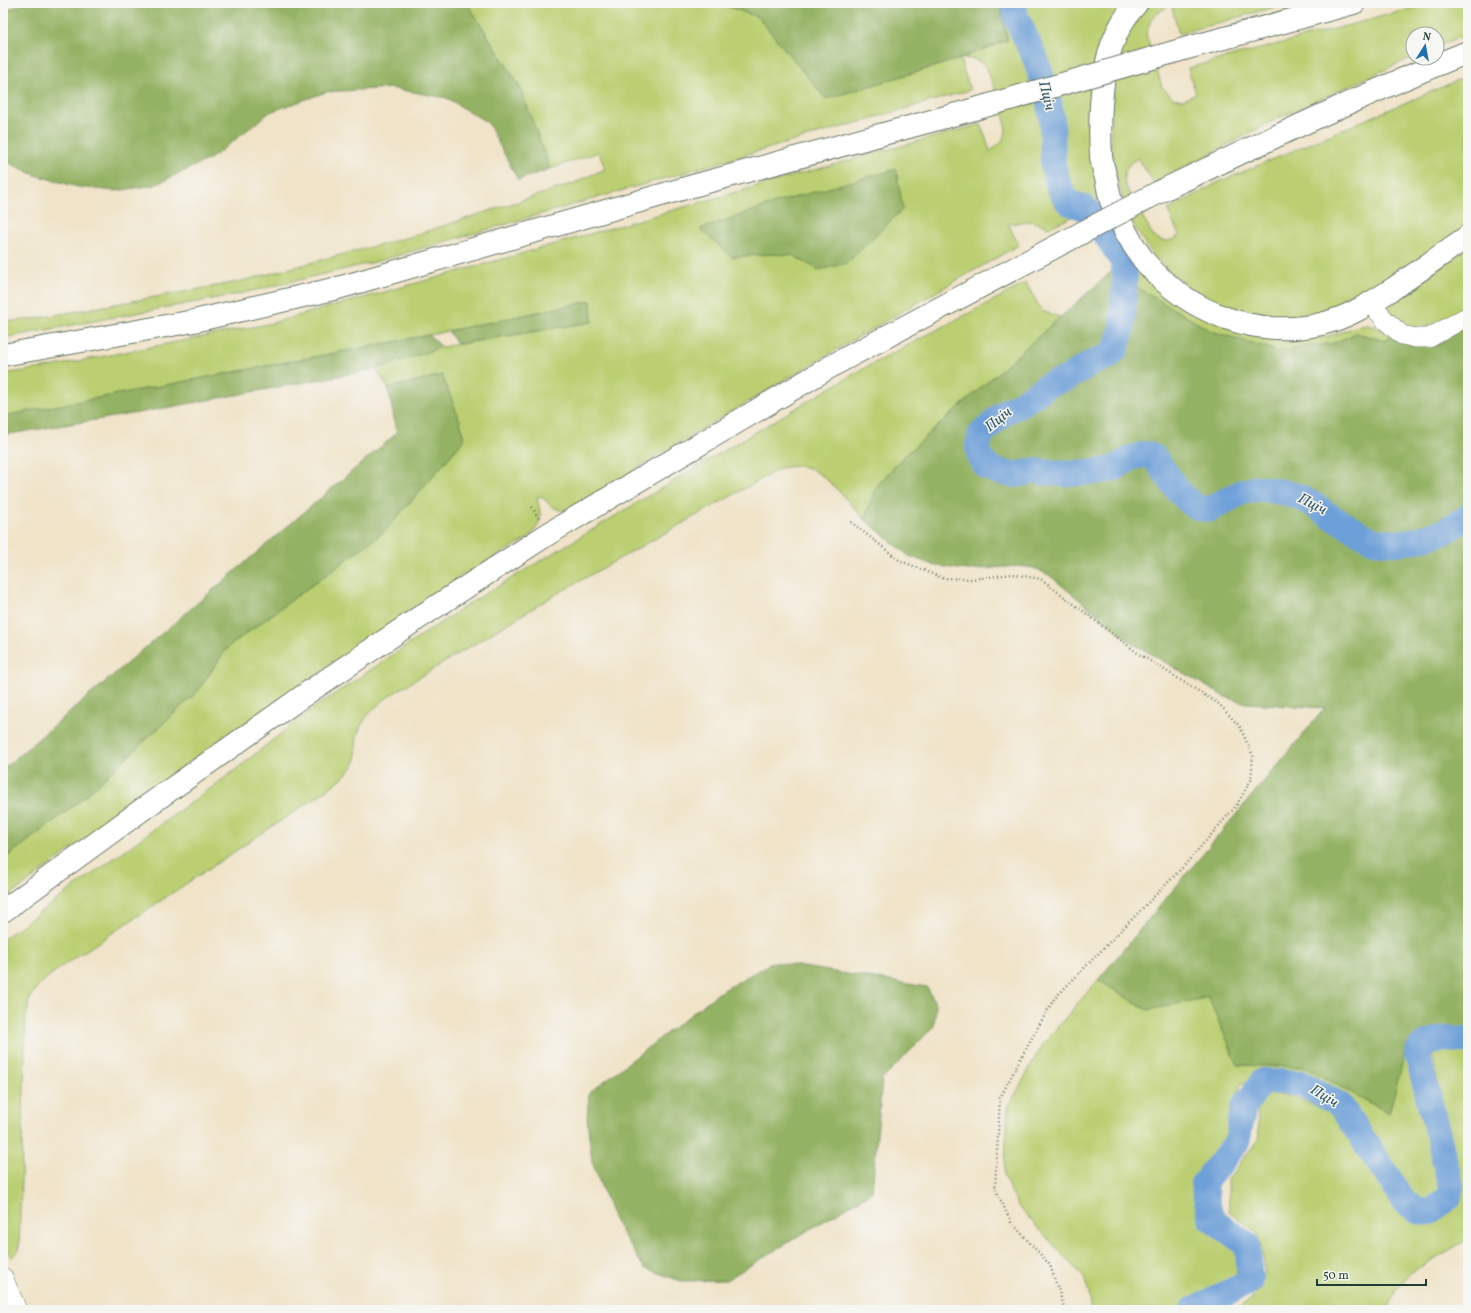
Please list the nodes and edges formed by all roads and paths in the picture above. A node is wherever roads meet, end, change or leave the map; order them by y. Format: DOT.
graph roads {
  1 [pos="1137,3"];
  2 [pos="1354,3"];
  3 [pos="1468,52"];
  4 [pos="1468,63"];
  5 [pos="1399,79"];
  6 [pos="1468,236"];
  7 [pos="1371,302"];
  8 [pos="1468,316"];
  9 [pos="3,355"];
  10 [pos="851,522"];
  11 [pos="3,911"];
  12 [pos="3,1175"];
  13 [pos="3,1227"];
  14 [pos="3,1277"];
  15 [pos="16,1310"];
  16 [pos="1065,1310"];
  1 -- 7 [label="main road"];
  2 -- 9 [label="main road, bridge"];
  3 -- 5 [label="main road"];
  4 -- 5 [label="main road"];
  5 -- 11 [label="main road, bridge"];
  6 -- 7 [label="main road"];
  7 -- 8 [label="street"];
  10 -- 16 [label="path"];
  12 -- 13 [label="path"];
  14 -- 15 [label="street"];
}
